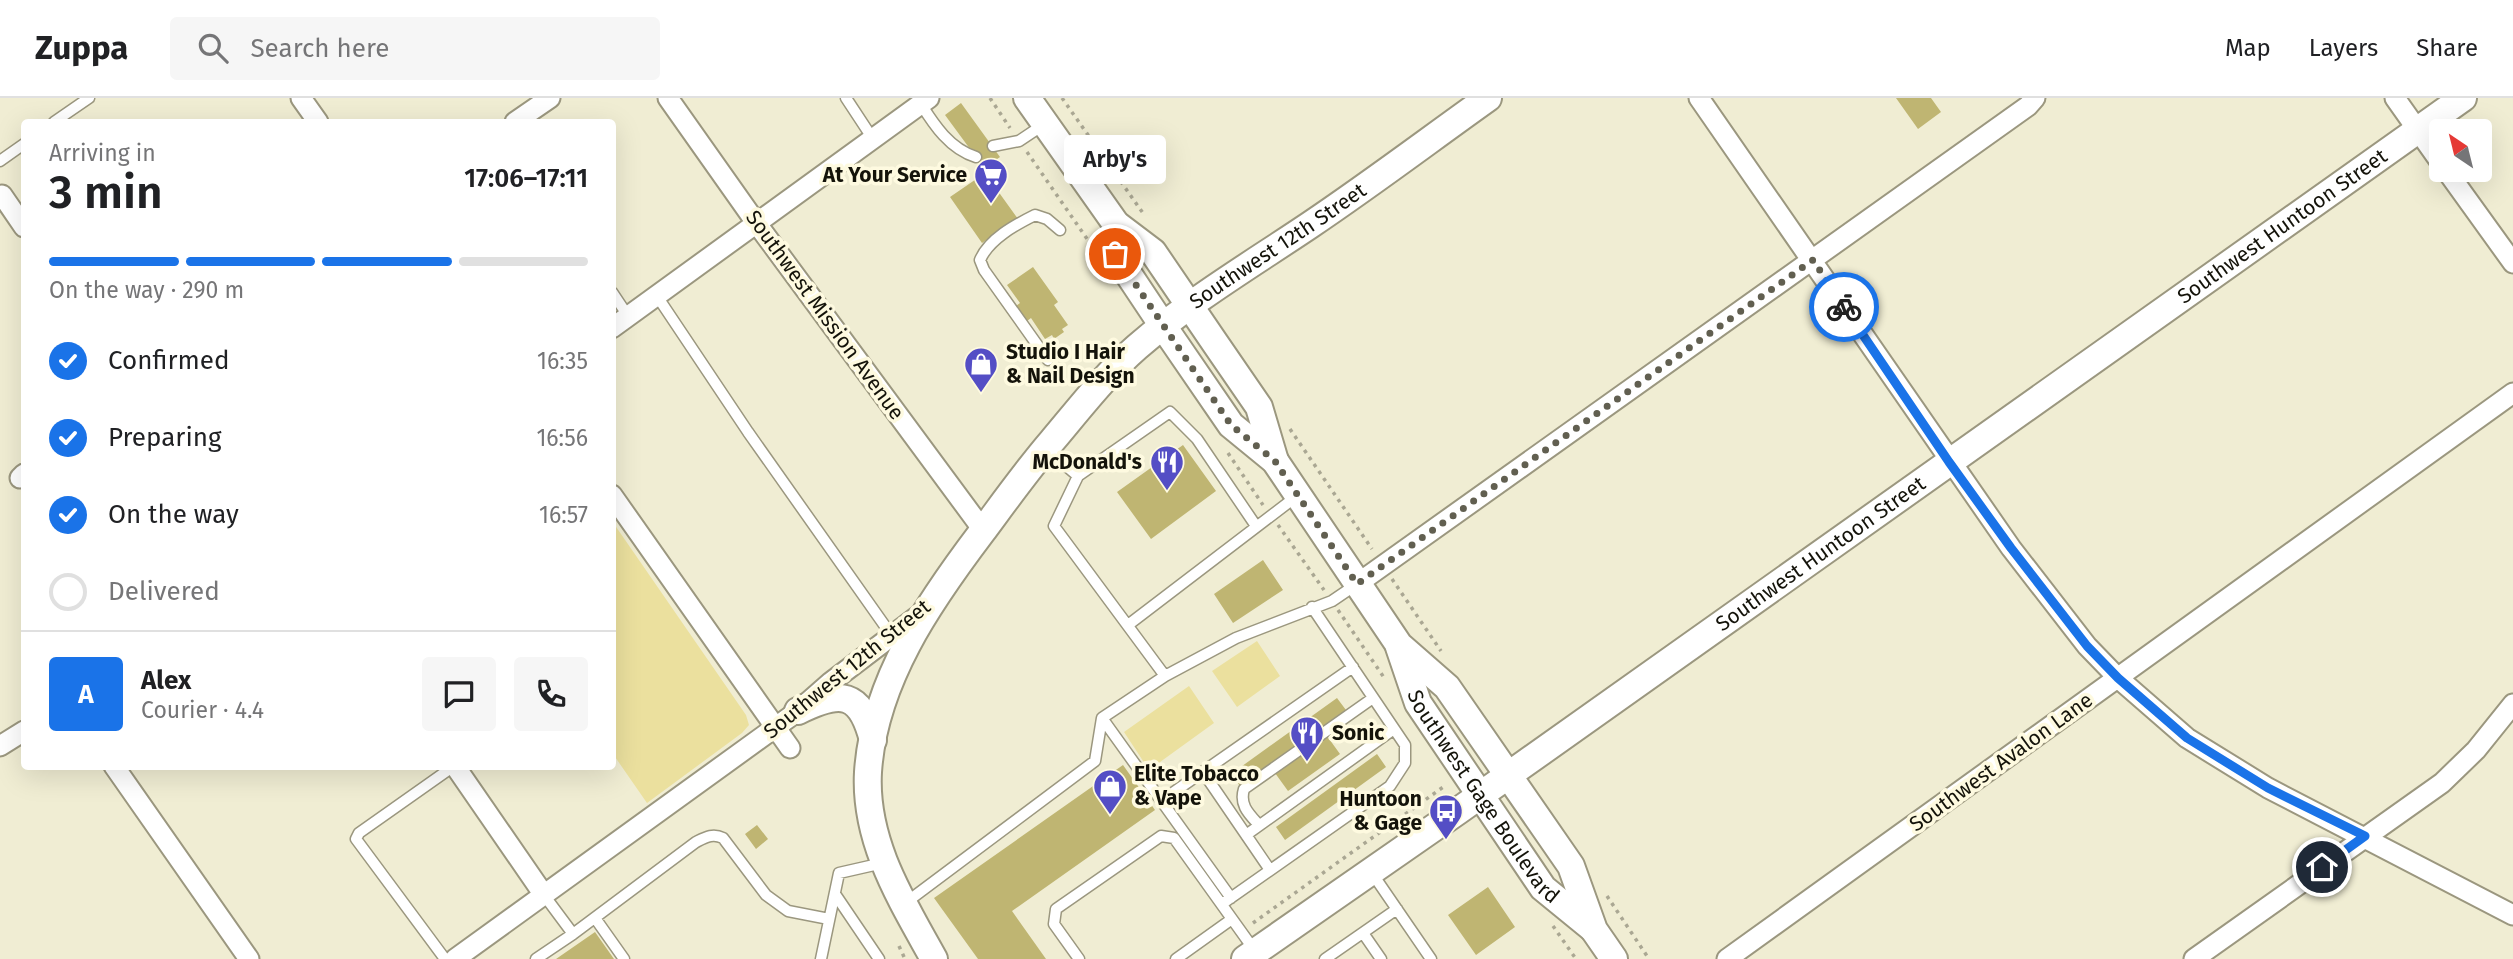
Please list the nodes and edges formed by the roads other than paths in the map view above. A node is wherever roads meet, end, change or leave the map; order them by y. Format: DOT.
graph roads {
  1 [pos="89,98"];
  2 [pos="301,98"];
  3 [pos="550,98"];
  4 [pos="668,98"];
  5 [pos="846,98"];
  6 [pos="1027,98"];
  7 [pos="1488,98"];
  8 [pos="1699,98"];
  9 [pos="2035,98"];
  10 [pos="2395,98"];
  11 [pos="2463,98"];
  12 [pos="925,101"];
  13 [pos="58,119"];
  14 [pos="316,119"];
  15 [pos="520,119"];
  16 [pos="1045,124"];
  17 [pos="2417,130"];
  18 [pos="873,139"];
  19 [pos="21,146"];
  20 [pos="993,146"];
  21 [pos="2429,146"];
  22 [pos="976,157"];
  23 [pos="0,161"];
  24 [pos="2455,182"];
  25 [pos="2,195"];
  26 [pos="21,223"];
  27 [pos="757,224"];
  28 [pos="1115,224"];
  29 [pos="1060,230"];
  30 [pos="1813,260"];
  31 [pos="2513,263"];
  32 [pos="657,296"];
  33 [pos="1190,306"];
  34 [pos="620,322"];
  35 [pos="1163,326"];
  36 [pos="1048,360"];
  37 [pos="2513,393"];
  38 [pos="1045,449"];
  39 [pos="1275,461"];
  40 [pos="1949,462"];
  41 [pos="1078,476"];
  42 [pos="1298,496"];
  43 [pos="616,501"];
  44 [pos="1256,526"];
  45 [pos="983,530"];
  46 [pos="1357,584"];
  47 [pos="935,600"];
  48 [pos="1312,607"];
  49 [pos="1128,625"];
  50 [pos="892,637"];
  51 [pos="1399,645"];
  52 [pos="1353,667"];
  53 [pos="1165,676"];
  54 [pos="2118,678"];
  55 [pos="1373,698"];
  56 [pos="2513,704"];
  57 [pos="798,711"];
  58 [pos="1102,718"];
  59 [pos="775,728"];
  60 [pos="1394,729"];
  61 [pos="21,733"];
  62 [pos="873,740"];
  63 [pos="0,746"];
  64 [pos="790,748"];
  65 [pos="117,770"];
  66 [pos="448,770"];
  67 [pos="457,770"];
  68 [pos="1203,772"];
  69 [pos="1507,775"];
  70 [pos="1480,794"];
  71 [pos="1161,801"];
  72 [pos="1259,825"];
  73 [pos="1246,835"];
  74 [pos="2365,836"];
  75 [pos="884,862"];
  76 [pos="1270,870"];
  77 [pos="1371,871"];
  78 [pos="835,894"];
  79 [pos="544,895"];
  80 [pos="1231,898"];
  81 [pos="1222,904"];
  82 [pos="1397,909"];
  83 [pos="907,910"];
  84 [pos="2513,915"];
  85 [pos="595,918"];
  86 [pos="829,919"];
  87 [pos="1232,919"];
  88 [pos="1594,930"];
  89 [pos="1363,933"];
  90 [pos="573,934"];
  91 [pos="1247,947"];
  92 [pos="249,959"];
  93 [pos="444,959"];
  94 [pos="455,959"];
  95 [pos="536,959"];
  96 [pos="624,959"];
  97 [pos="821,959"];
  98 [pos="879,959"];
  99 [pos="934,959"];
  100 [pos="946,959"];
  101 [pos="1079,959"];
  102 [pos="1176,959"];
  103 [pos="1325,959"];
  104 [pos="1381,959"];
  105 [pos="1431,959"];
  106 [pos="1614,959"];
  107 [pos="1727,959"];
  108 [pos="2193,959"];
  1 -- 13 [label="lane"];
  2 -- 14 [label="street"];
  3 -- 15 [label="street"];
  4 -- 27 [label="street, Southwest Mission Avenue"];
  5 -- 18 [label="lane"];
  6 -- 16 [label="main road, Southwest Gage Boulevard"];
  7 -- 33 [label="main road, Southwest 12th Street"];
  8 -- 30 [label="street"];
  9 -- 30 [label="street"];
  10 -- 17 [label="street"];
  11 -- 17 [label="main road, Southwest Huntoon Street"];
  12 -- 18 [label="street"];
  12 -- 22 [label="lane"];
  16 -- 20 [label="lane"];
  16 -- 28 [label="main road, Southwest Gage Boulevard"];
  17 -- 21 [label="street"];
  17 -- 40 [label="main road, Southwest Huntoon Street"];
  18 -- 27 [label="street"];
  19 -- 23 [label="lane"];
  24 -- 31 [label="street"];
  25 -- 26 [label="street"];
  27 -- 32 [label="street"];
  27 -- 45 [label="street, Southwest Mission Avenue"];
  28 -- 33 [label="main road, Southwest Gage Boulevard"];
  28 -- 35 [label="main road, Southwest Gage Boulevard"];
  29 -- 36 [label="lane"];
  30 -- 40 [label="street"];
  30 -- 46 [label="street"];
  32 -- 34 [label="street"];
  32 -- 50 [label="lane"];
  33 -- 35 [label="main road, Southwest 12th Street"];
  33 -- 39 [label="main road, Southwest Gage Boulevard"];
  35 -- 38 [label="main road, Southwest 12th Street"];
  35 -- 39 [label="main road, Southwest Gage Boulevard"];
  37 -- 54 [label="street, Southwest Avalon Lane"];
  38 -- 41 [label="lane"];
  38 -- 45 [label="main road, Southwest 12th Street"];
  39 -- 42 [label="main road, Southwest Gage Boulevard"];
  40 -- 54 [label="street"];
  40 -- 69 [label="main road, Southwest Huntoon Street"];
  41 -- 44 [label="lane"];
  41 -- 49 [label="lane"];
  42 -- 44 [label="lane"];
  42 -- 46 [label="main road, Southwest Gage Boulevard"];
  43 -- 59 [label="street"];
  44 -- 49 [label="lane"];
  45 -- 47 [label="main road, Southwest 12th Street"];
  46 -- 48 [label="lane"];
  46 -- 51 [label="main road, Southwest Gage Boulevard"];
  47 -- 50 [label="street, Southwest 12th Street"];
  47 -- 62 [label="main road"];
  48 -- 52 [label="lane"];
  48 -- 53 [label="lane"];
  49 -- 53 [label="lane"];
  50 -- 57 [label="street, Southwest 12th Street"];
  51 -- 69 [label="main road, Southwest Gage Boulevard"];
  51 -- 70 [label="main road, Southwest Gage Boulevard"];
  52 -- 55 [label="lane"];
  52 -- 68 [label="lane"];
  53 -- 58 [label="lane"];
  54 -- 74 [label="street"];
  54 -- 107 [label="street, Southwest Avalon Lane"];
  55 -- 60 [label="lane"];
  55 -- 72 [label="lane"];
  56 -- 74 [label="street"];
  57 -- 59 [label="street, Southwest 12th Street"];
  57 -- 62 [label="main road"];
  58 -- 71 [label="lane"];
  58 -- 83 [label="lane"];
  59 -- 64 [label="street"];
  59 -- 79 [label="street, Southwest 12th Street"];
  60 -- 72 [label="lane"];
  60 -- 76 [label="lane"];
  61 -- 63 [label="street"];
  62 -- 75 [label="main road"];
  65 -- 92 [label="street"];
  66 -- 93 [label="lane"];
  67 -- 79 [label="street"];
  68 -- 71 [label="lane"];
  68 -- 73 [label="lane"];
  69 -- 70 [label="main road, Southwest Huntoon Street"];
  69 -- 88 [label="main road, Southwest Gage Boulevard"];
  70 -- 77 [label="main road, Southwest Huntoon Street"];
  70 -- 88 [label="main road, Southwest Gage Boulevard"];
  71 -- 80 [label="lane"];
  72 -- 73 [label="lane"];
  73 -- 76 [label="lane"];
  74 -- 84 [label="street"];
  74 -- 108 [label="street"];
  75 -- 78 [label="lane"];
  75 -- 83 [label="main road"];
  76 -- 80 [label="lane"];
  77 -- 82 [label="lane"];
  77 -- 91 [label="main road, Southwest Huntoon Street"];
  78 -- 86 [label="lane"];
  78 -- 98 [label="lane"];
  79 -- 90 [label="lane"];
  79 -- 94 [label="street, Southwest 12th Street"];
  80 -- 81 [label="lane"];
  81 -- 87 [label="lane"];
  81 -- 101 [label="lane"];
  82 -- 89 [label="lane"];
  82 -- 105 [label="lane"];
  83 -- 99 [label="main road"];
  83 -- 100 [label="main road"];
  85 -- 86 [label="lane"];
  85 -- 90 [label="lane"];
  85 -- 96 [label="lane"];
  86 -- 97 [label="lane"];
  87 -- 91 [label="lane"];
  87 -- 102 [label="lane"];
  88 -- 106 [label="main road, Southwest Gage Boulevard"];
  89 -- 103 [label="lane"];
  89 -- 104 [label="lane"];
  90 -- 95 [label="lane"];
}
